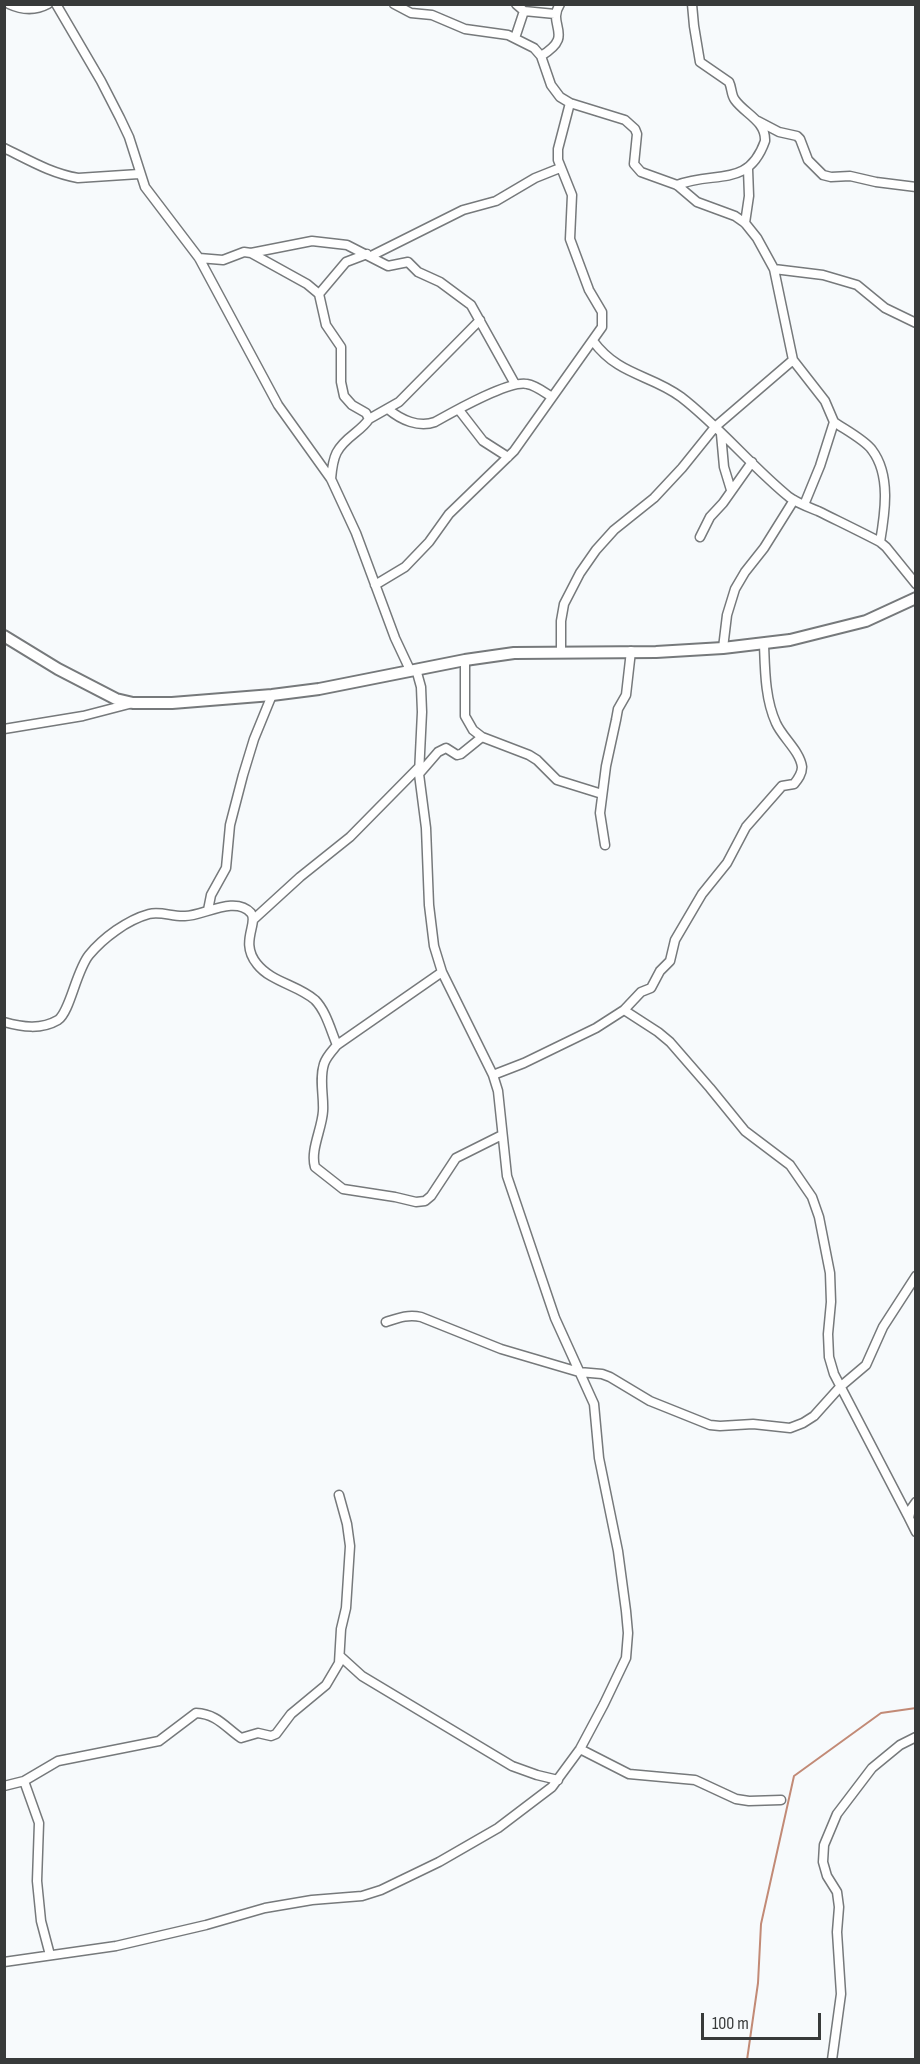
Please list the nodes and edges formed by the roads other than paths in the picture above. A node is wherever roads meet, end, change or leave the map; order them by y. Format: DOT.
graph roads {
  1 [pos="9,4"];
  2 [pos="48,4"];
  3 [pos="56,4"];
  4 [pos="394,4"];
  5 [pos="516,4"];
  6 [pos="560,4"];
  7 [pos="692,4"];
  8 [pos="525,11"];
  9 [pos="555,14"];
  10 [pos="514,38"];
  11 [pos="541,56"];
  12 [pos="570,103"];
  13 [pos="755,119"];
  14 [pos="4,148"];
  15 [pos="560,168"];
  16 [pos="748,169"];
  17 [pos="139,174"];
  18 [pos="677,185"];
  19 [pos="915,187"];
  20 [pos="745,223"];
  21 [pos="251,253"];
  22 [pos="369,255"];
  23 [pos="199,258"];
  24 [pos="774,269"];
  25 [pos="319,294"];
  26 [pos="480,320"];
  27 [pos="915,323"];
  28 [pos="593,341"];
  29 [pos="793,360"];
  30 [pos="515,384"];
  31 [pos="552,397"];
  32 [pos="388,409"];
  33 [pos="459,410"];
  34 [pos="369,419"];
  35 [pos="834,422"];
  36 [pos="718,431"];
  37 [pos="508,457"];
  38 [pos="752,462"];
  39 [pos="330,479"];
  40 [pos="731,490"];
  41 [pos="794,500"];
  42 [pos="804,505"];
  43 [pos="700,537"];
  44 [pos="880,542"];
  45 [pos="915,584"];
  46 [pos="375,585"];
  47 [pos="915,598"];
  48 [pos="4,636"];
  49 [pos="764,644"];
  50 [pos="723,648"];
  51 [pos="631,651"];
  52 [pos="561,652"];
  53 [pos="465,660"];
  54 [pos="413,670"];
  55 [pos="273,695"];
  56 [pos="133,703"];
  57 [pos="4,729"];
  58 [pos="482,737"];
  59 [pos="419,770"];
  60 [pos="602,794"];
  61 [pos="605,845"];
  62 [pos="208,910"];
  63 [pos="254,919"];
  64 [pos="442,972"];
  65 [pos="624,1010"];
  66 [pos="4,1022"];
  67 [pos="337,1045"];
  68 [pos="493,1075"];
  69 [pos="502,1135"];
  70 [pos="915,1276"];
  71 [pos="386,1322"];
  72 [pos="579,1372"];
  73 [pos="840,1387"];
  74 [pos="339,1495"];
  75 [pos="915,1502"];
  76 [pos="909,1518"];
  77 [pos="915,1532"];
  78 [pos="340,1656"];
  79 [pos="915,1737"];
  80 [pos="579,1749"];
  81 [pos="558,1780"];
  82 [pos="24,1781"];
  83 [pos="4,1786"];
  84 [pos="781,1800"];
  85 [pos="50,1955"];
  86 [pos="4,1962"];
  87 [pos="832,2060"];
  1 -- 2 [label="street"];
  3 -- 17 [label="street"];
  4 -- 10 [label="street"];
  5 -- 8 [label="street"];
  6 -- 9 [label="street"];
  7 -- 13 [label="street"];
  8 -- 9 [label="street"];
  8 -- 10 [label="street"];
  9 -- 11 [label="street"];
  10 -- 11 [label="street"];
  11 -- 12 [label="street"];
  12 -- 15 [label="street"];
  12 -- 18 [label="street"];
  13 -- 16 [label="street"];
  13 -- 19 [label="street"];
  14 -- 17 [label="street"];
  15 -- 22 [label="street"];
  15 -- 28 [label="street"];
  16 -- 18 [label="street"];
  16 -- 20 [label="street"];
  17 -- 23 [label="street"];
  18 -- 20 [label="street"];
  20 -- 24 [label="street"];
  21 -- 22 [label="street"];
  21 -- 23 [label="street"];
  21 -- 25 [label="street"];
  22 -- 25 [label="street"];
  22 -- 26 [label="street"];
  23 -- 39 [label="street"];
  24 -- 27 [label="street"];
  24 -- 29 [label="street"];
  25 -- 34 [label="street"];
  26 -- 30 [label="street"];
  26 -- 32 [label="street"];
  28 -- 31 [label="street"];
  28 -- 36 [label="street"];
  29 -- 35 [label="street"];
  29 -- 36 [label="street"];
  30 -- 31 [label="street"];
  30 -- 33 [label="street"];
  31 -- 37 [label="street"];
  32 -- 33 [label="street"];
  32 -- 34 [label="street"];
  33 -- 37 [label="street"];
  34 -- 39 [label="street"];
  35 -- 42 [label="street"];
  35 -- 44 [label="street"];
  36 -- 38 [label="street"];
  36 -- 40 [label="street"];
  36 -- 52 [label="street"];
  37 -- 46 [label="street"];
  38 -- 40 [label="street"];
  38 -- 41 [label="street"];
  39 -- 46 [label="street"];
  40 -- 43 [label="street"];
  41 -- 42 [label="street"];
  41 -- 50 [label="street"];
  42 -- 44 [label="street"];
  44 -- 45 [label="street"];
  46 -- 54 [label="street"];
  47 -- 49 [label="street"];
  48 -- 56 [label="street"];
  49 -- 50 [label="street"];
  49 -- 65 [label="street"];
  50 -- 51 [label="street"];
  51 -- 52 [label="street"];
  51 -- 60 [label="street"];
  52 -- 53 [label="street"];
  53 -- 54 [label="street"];
  53 -- 58 [label="street"];
  54 -- 55 [label="street"];
  54 -- 59 [label="street"];
  55 -- 56 [label="street"];
  55 -- 62 [label="street"];
  56 -- 57 [label="street"];
  58 -- 59 [label="street"];
  58 -- 60 [label="street"];
  59 -- 63 [label="street"];
  59 -- 64 [label="street"];
  60 -- 61 [label="street"];
  62 -- 63 [label="street"];
  62 -- 66 [label="street"];
  63 -- 67 [label="street"];
  64 -- 67 [label="street"];
  64 -- 68 [label="street"];
  65 -- 68 [label="street"];
  65 -- 73 [label="street"];
  67 -- 69 [label="street"];
  68 -- 69 [label="street"];
  69 -- 72 [label="street"];
  70 -- 73 [label="street"];
  71 -- 72 [label="street"];
  72 -- 73 [label="street"];
  72 -- 80 [label="street"];
  73 -- 76 [label="street"];
  74 -- 78 [label="street"];
  75 -- 76 [label="street"];
  76 -- 77 [label="street"];
  78 -- 81 [label="street"];
  78 -- 82 [label="street"];
  79 -- 87 [label="street"];
  80 -- 81 [label="street"];
  80 -- 84 [label="street"];
  81 -- 85 [label="street"];
  82 -- 83 [label="street"];
  82 -- 85 [label="street"];
  85 -- 86 [label="street"];
}
